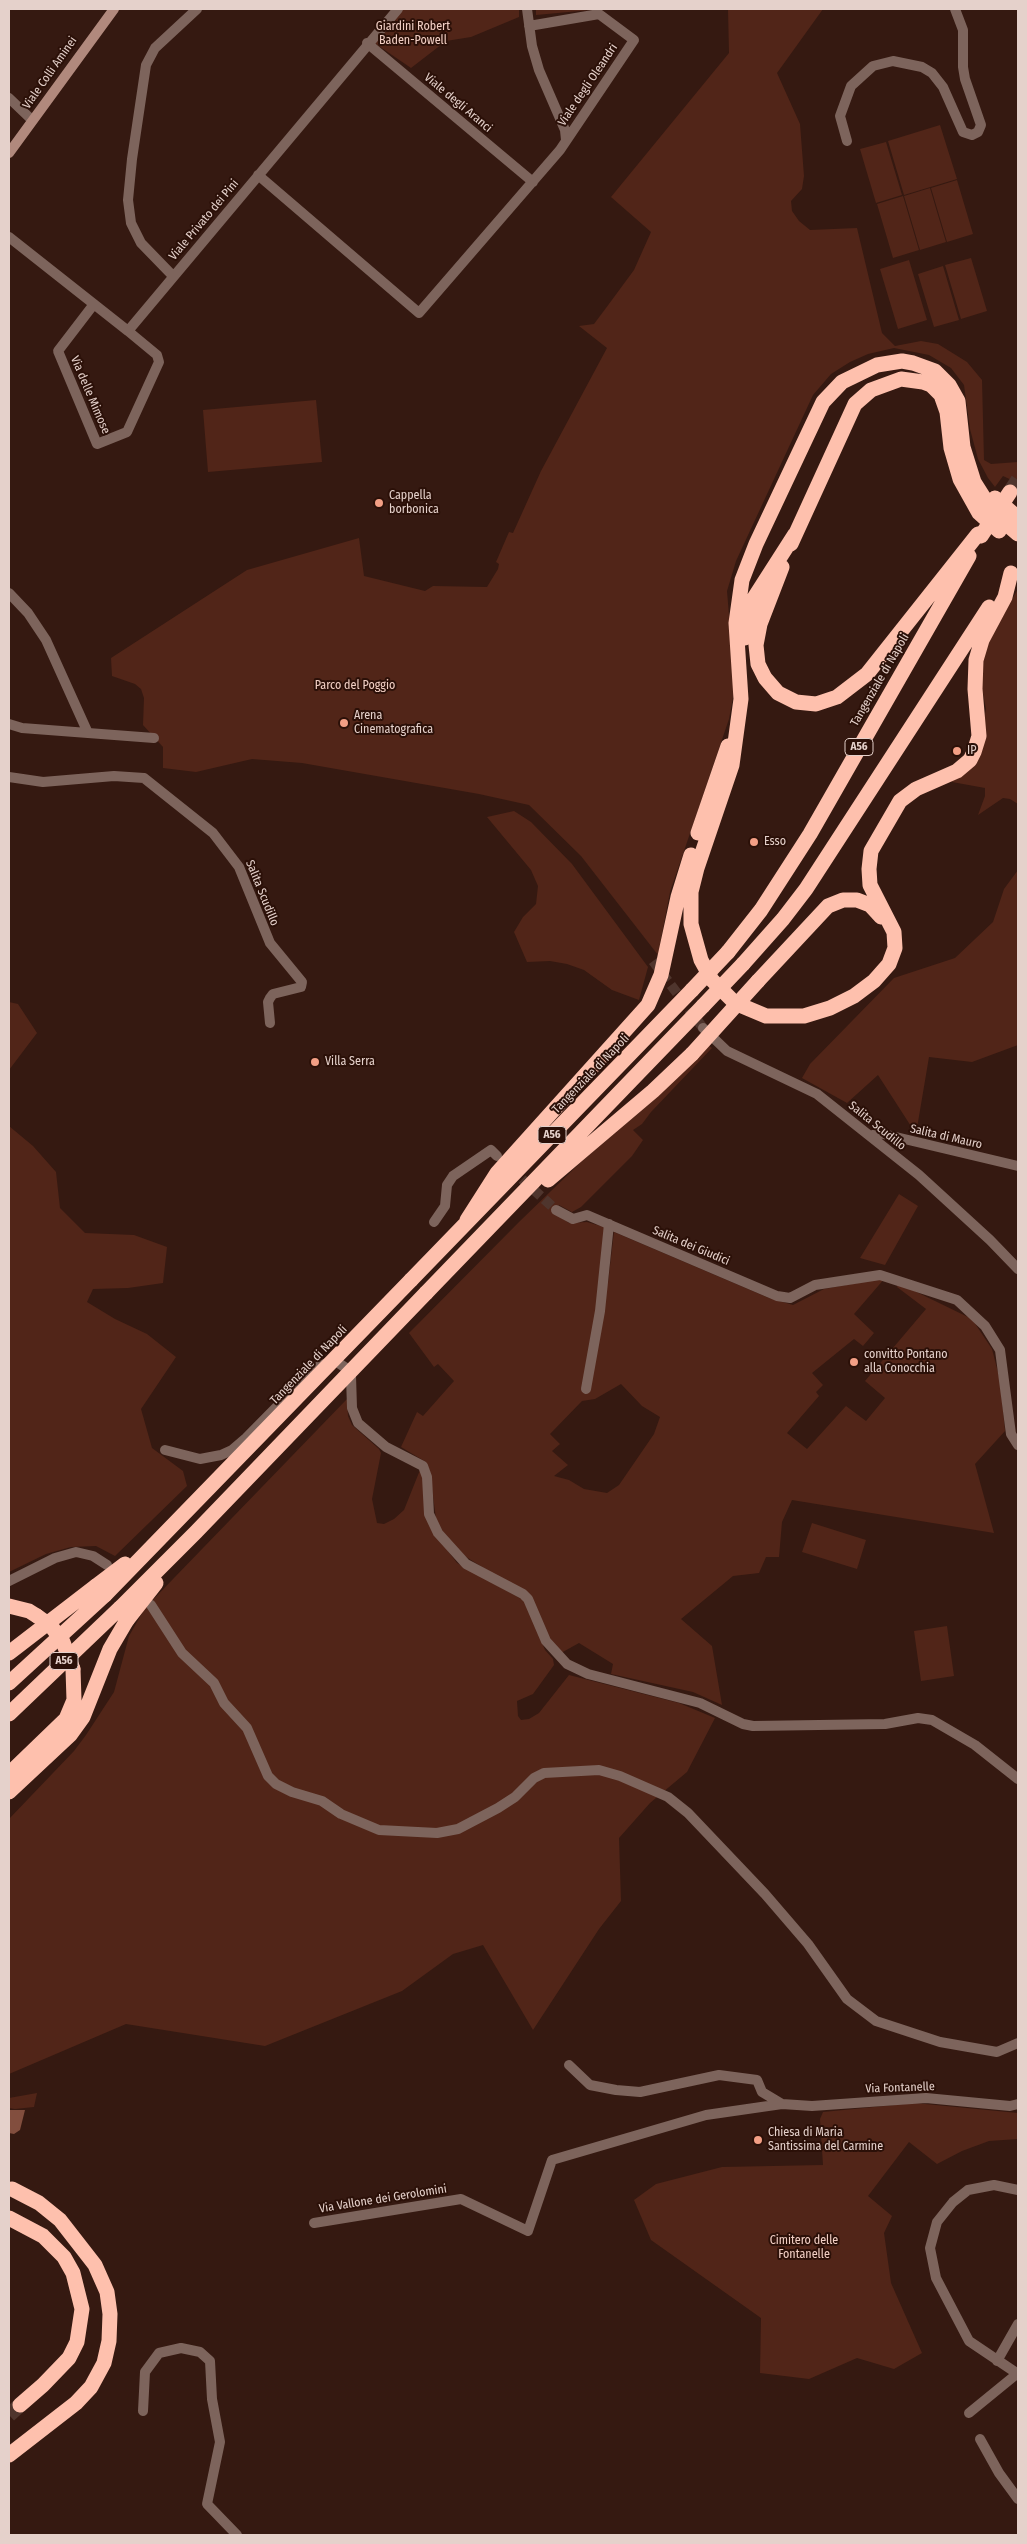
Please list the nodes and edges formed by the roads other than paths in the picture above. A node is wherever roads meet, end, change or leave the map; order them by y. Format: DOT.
graph roads {
  1 [pos="114,9"];
  2 [pos="196,9"];
  3 [pos="398,9"];
  4 [pos="527,9"];
  5 [pos="954,9"];
  6 [pos="529,26"];
  7 [pos="367,44"];
  8 [pos="9,98"];
  9 [pos="32,120"];
  10 [pos="566,140"];
  11 [pos="847,141"];
  12 [pos="9,153"];
  13 [pos="258,175"];
  14 [pos="533,182"];
  15 [pos="9,237"];
  16 [pos="173,276"];
  17 [pos="94,304"];
  18 [pos="128,331"];
  19 [pos="961,425"];
  20 [pos="1010,492"];
  21 [pos="1018,518"];
  22 [pos="795,534"];
  23 [pos="1018,534"];
  24 [pos="979,535"];
  25 [pos="1018,542"];
  26 [pos="1015,567"];
  27 [pos="9,593"];
  28 [pos="936,613"];
  29 [pos="896,662"];
  30 [pos="741,699"];
  31 [pos="79,714"];
  32 [pos="9,724"];
  33 [pos="69,731"];
  34 [pos="88,733"];
  35 [pos="154,738"];
  36 [pos="9,777"];
  37 [pos="270,1023"];
  38 [pos="703,1028"];
  39 [pos="870,1136"];
  40 [pos="497,1156"];
  41 [pos="1018,1166"];
  42 [pos="556,1210"];
  43 [pos="467,1220"];
  44 [pos="434,1222"];
  45 [pos="495,1224"];
  46 [pos="609,1224"];
  47 [pos="1018,1269"];
  48 [pos="586,1389"];
  49 [pos="1018,1445"];
  50 [pos="165,1450"];
  51 [pos="107,1565"];
  52 [pos="9,1581"];
  53 [pos="100,1590"];
  54 [pos="151,1604"];
  55 [pos="9,1606"];
  56 [pos="9,1612"];
  57 [pos="123,1614"];
  58 [pos="37,1616"];
  59 [pos="9,1653"];
  60 [pos="73,1669"];
  61 [pos="9,1683"];
  62 [pos="9,1714"];
  63 [pos="9,1761"];
  64 [pos="9,1774"];
  65 [pos="1018,1778"];
  66 [pos="9,1792"];
  67 [pos="1018,2043"];
  68 [pos="569,2065"];
  69 [pos="782,2104"];
  70 [pos="1018,2104"];
  71 [pos="634,2136"];
  72 [pos="12,2189"];
  73 [pos="1018,2190"];
  74 [pos="9,2218"];
  75 [pos="314,2223"];
  76 [pos="1018,2324"];
  77 [pos="997,2361"];
  78 [pos="1018,2374"];
  79 [pos="20,2405"];
  80 [pos="143,2411"];
  81 [pos="969,2413"];
  82 [pos="980,2440"];
  83 [pos="9,2455"];
  84 [pos="1018,2498"];
  85 [pos="237,2535"];
  1 -- 9 [label="main road, Viale Colli Aminei"];
  2 -- 16 [label="street"];
  3 -- 7 [label="street, Viale Privato dei Pini"];
  4 -- 6 [label="street, Viale degli Oleandri"];
  5 -- 11 [label="street"];
  6 -- 10 [label="street, Viale degli Oleandri"];
  6 -- 10 [label="street, Viale degli Oleandri"];
  7 -- 13 [label="street, Viale Privato dei Pini"];
  7 -- 14 [label="street, Viale degli Aranci"];
  8 -- 9 [label="street"];
  9 -- 12 [label="main road, Viale Colli Aminei"];
  10 -- 14 [label="street, Viale degli Oleandri"];
  13 -- 14 [label="street, Viale degli Oleandri"];
  13 -- 16 [label="street, Viale Privato dei Pini"];
  15 -- 17 [label="street"];
  16 -- 18 [label="street, Viale Privato dei Pini"];
  17 -- 18 [label="street"];
  17 -- 18 [label="street, Via delle Mimose"];
  19 -- 21 [label="highway"];
  19 -- 23 [label="highway"];
  19 -- 30 [label="highway"];
  20 -- 24 [label="highway, bridge"];
  22 -- 24 [label="highway"];
  22 -- 25 [label="highway"];
  22 -- 45 [label="highway, bridge"];
  24 -- 28 [label="highway, Tangenziale di Napoli / A56"];
  26 -- 30 [label="highway"];
  26 -- 45 [label="highway, A56, bridge"];
  27 -- 31 [label="street"];
  28 -- 29 [label="highway"];
  28 -- 43 [label="highway, Tangenziale di Napoli / A56, bridge"];
  30 -- 43 [label="highway"];
  31 -- 33 [label="street"];
  31 -- 34 [label="street"];
  32 -- 33 [label="street"];
  33 -- 34 [label="street"];
  34 -- 35 [label="street"];
  36 -- 37 [label="street, Salita Scudillo"];
  38 -- 39 [label="street, Salita Scudillo"];
  39 -- 41 [label="street, Salita di Mauro"];
  39 -- 47 [label="street, Salita Scudillo"];
  40 -- 44 [label="street"];
  42 -- 46 [label="street, Salita dei Giudici"];
  43 -- 53 [label="highway, Tangenziale di Napoli / A56, bridge"];
  45 -- 57 [label="highway, A56, bridge"];
  46 -- 48 [label="street"];
  46 -- 49 [label="street, Salita dei Giudici"];
  50 -- 65 [label="street"];
  51 -- 52 [label="street"];
  53 -- 59 [label="highway"];
  53 -- 61 [label="highway, A56"];
  54 -- 67 [label="street"];
  55 -- 58 [label="highway"];
  56 -- 58 [label="highway"];
  57 -- 62 [label="highway, A56"];
  57 -- 66 [label="highway"];
  58 -- 60 [label="highway, bridge"];
  60 -- 63 [label="highway"];
  60 -- 64 [label="highway"];
  68 -- 69 [label="street"];
  69 -- 70 [label="street, Via Fontanelle"];
  69 -- 71 [label="street, Via Fontanelle"];
  71 -- 75 [label="street, Via Vallone dei Gerolomini"];
  72 -- 83 [label="highway"];
  73 -- 77 [label="street"];
  74 -- 79 [label="highway"];
  76 -- 77 [label="street"];
  77 -- 78 [label="street"];
  78 -- 81 [label="street"];
  80 -- 85 [label="street"];
  82 -- 84 [label="street"];
}
